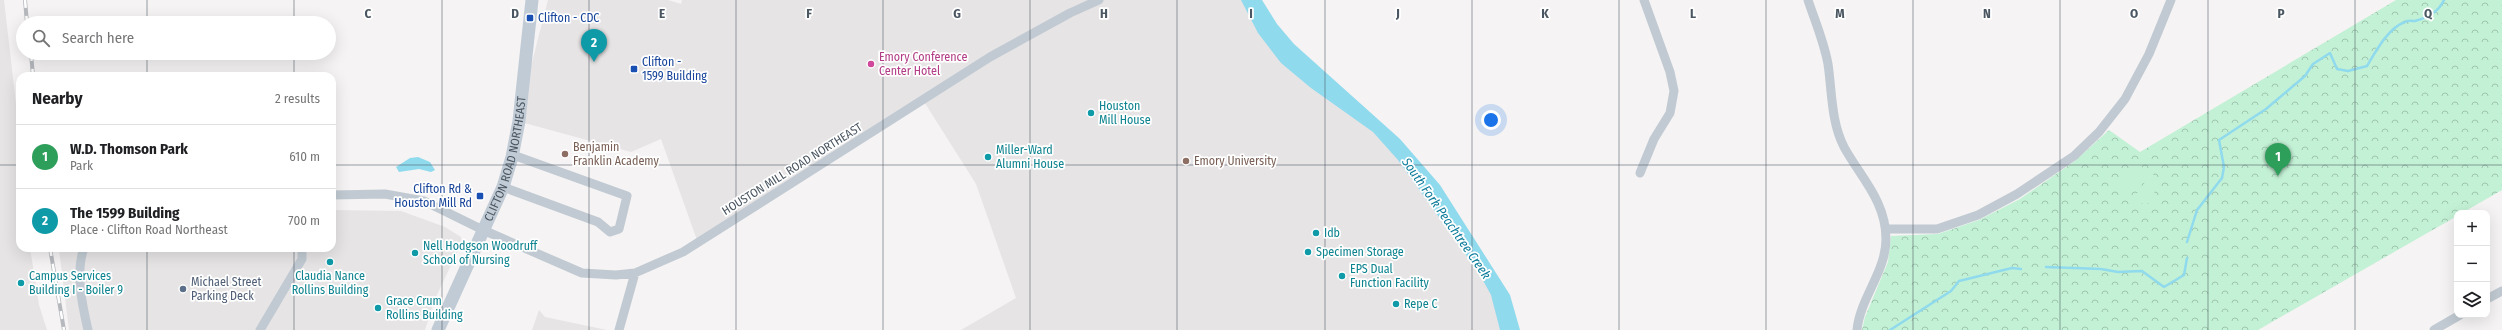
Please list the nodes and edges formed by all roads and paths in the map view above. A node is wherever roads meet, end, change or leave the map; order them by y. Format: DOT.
graph roads {
  1 [pos="532,0"];
  2 [pos="1099,0"];
  3 [pos="1644,0"];
  4 [pos="1808,0"];
  5 [pos="2171,0"];
  6 [pos="513,155"];
  7 [pos="1640,173"];
  8 [pos="503,186"];
  9 [pos="336,195"];
  10 [pos="1886,229"];
  11 [pos="483,230"];
  12 [pos="82,252"];
  13 [pos="302,252"];
  14 [pos="635,273"];
  15 [pos="2502,291"];
  16 [pos="2490,297"];
  17 [pos="2455,318"];
  18 [pos="88,330"];
  19 [pos="260,330"];
  20 [pos="438,330"];
  21 [pos="619,330"];
  22 [pos="1857,330"];
  23 [pos="2434,330"];
  1 -- 6 [label="main road, CLIFTON ROAD NORTHEAST"];
  2 -- 14 [label="street, HOUSTON MILL ROAD NORTHEAST"];
  3 -- 7 [label="street"];
  4 -- 10 [label="street"];
  5 -- 10 [label="street"];
  6 -- 8 [label="main road, CLIFTON ROAD NORTHEAST"];
  6 -- 8 [label="street"];
  8 -- 11 [label="main road, CLIFTON ROAD NORTHEAST"];
  9 -- 11 [label="street, HOUSTON MILL ROAD NORTHEAST"];
  10 -- 22 [label="street"];
  11 -- 14 [label="street, HOUSTON MILL ROAD NORTHEAST"];
  11 -- 20 [label="main road, CLIFTON ROAD NORTHEAST"];
  12 -- 18 [label="street"];
  13 -- 19 [label="street"];
  14 -- 21 [label="street"];
  15 -- 16 [label="street"];
  17 -- 23 [label="street"];
}
